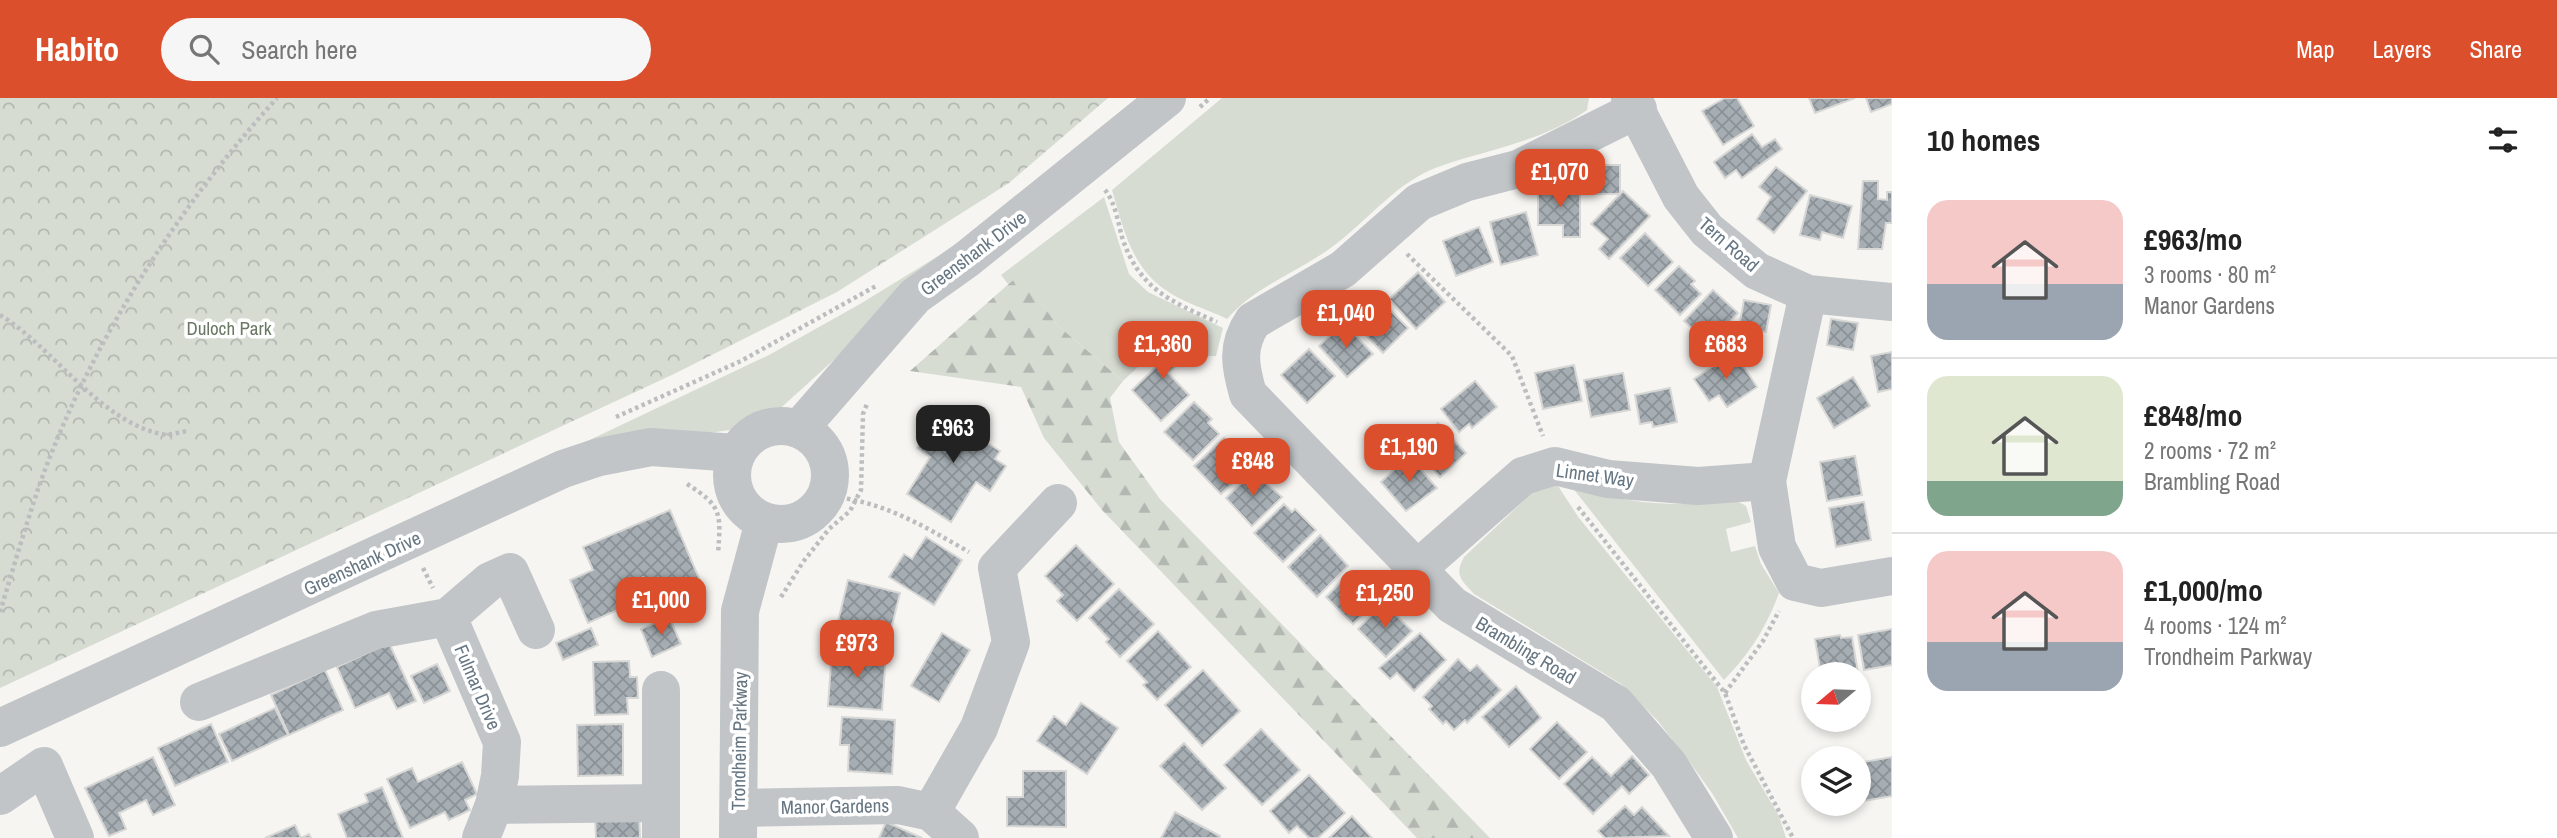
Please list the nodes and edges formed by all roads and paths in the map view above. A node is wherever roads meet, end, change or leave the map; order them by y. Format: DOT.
graph roads {
  1 [pos="277,98"];
  2 [pos="1167,98"];
  3 [pos="1634,104"];
  4 [pos="1105,190"];
  5 [pos="1386,233"];
  6 [pos="887,279"];
  7 [pos="1808,294"];
  8 [pos="1892,302"];
  9 [pos="0,315"];
  10 [pos="1248,328"];
  11 [pos="83,388"];
  12 [pos="871,394"];
  13 [pos="610,420"];
  14 [pos="799,429"];
  15 [pos="188,431"];
  16 [pos="736,453"];
  17 [pos="1555,466"];
  18 [pos="1767,481"];
  19 [pos="841,497"];
  20 [pos="1058,503"];
  21 [pos="764,522"];
  22 [pos="997,568"];
  23 [pos="1416,570"];
  24 [pos="1892,576"];
  25 [pos="1794,582"];
  26 [pos="774,609"];
  27 [pos="0,612"];
  28 [pos="448,617"];
  29 [pos="536,630"];
  30 [pos="661,690"];
  31 [pos="1725,693"];
  32 [pos="199,702"];
  33 [pos="0,728"];
  34 [pos="0,796"];
  35 [pos="931,812"];
  36 [pos="487,821"];
  37 [pos="661,821"];
  38 [pos="738,823"];
  39 [pos="75,838"];
  40 [pos="960,838"];
  41 [pos="1714,838"];
  42 [pos="1793,838"];
  1 -- 11 [label="path"];
  2 -- 14 [label="street, Greenshank Drive"];
  3 -- 5 [label="street"];
  3 -- 7 [label="street, Tern Road"];
  4 -- 10 [label="path"];
  5 -- 10 [label="street"];
  5 -- 17 [label="path"];
  6 -- 13 [label="path"];
  7 -- 8 [label="street, Tern Road"];
  7 -- 18 [label="street"];
  9 -- 11 [label="path"];
  10 -- 23 [label="street, Brambling Road"];
  11 -- 15 [label="path"];
  11 -- 27 [label="path"];
  12 -- 19 [label="path"];
  14 -- 16 [label="street"];
  14 -- 19 [label="street"];
  16 -- 21 [label="street"];
  16 -- 33 [label="street, Greenshank Drive"];
  17 -- 18 [label="street, Linnet Way"];
  17 -- 23 [label="street, Linnet Way"];
  17 -- 31 [label="path"];
  18 -- 25 [label="street"];
  19 -- 21 [label="street"];
  19 -- 22 [label="path"];
  19 -- 26 [label="path"];
  20 -- 22 [label="street"];
  21 -- 38 [label="street, Trondheim Parkway"];
  22 -- 35 [label="street"];
  23 -- 41 [label="street, Brambling Road"];
  24 -- 25 [label="street"];
  25 -- 31 [label="path"];
  28 -- 29 [label="street"];
  28 -- 32 [label="street"];
  28 -- 36 [label="street, Fulmar Drive"];
  30 -- 37 [label="street"];
  31 -- 42 [label="path"];
  34 -- 39 [label="street"];
  35 -- 38 [label="street, Manor Gardens"];
  35 -- 40 [label="street"];
  36 -- 37 [label="street"];
}
